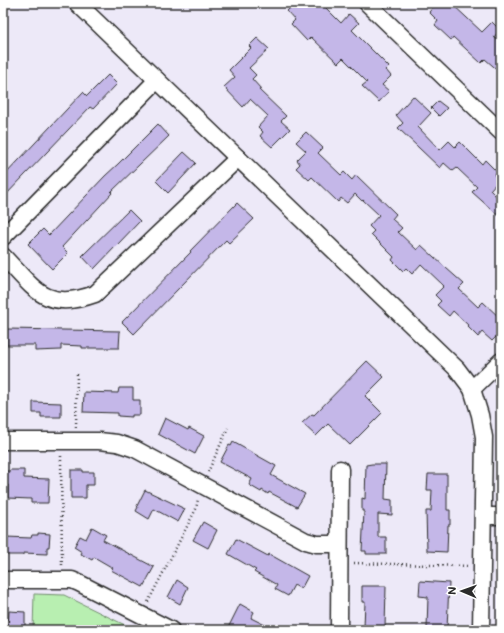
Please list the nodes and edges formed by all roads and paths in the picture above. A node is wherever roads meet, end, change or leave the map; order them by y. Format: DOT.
graph roads {
  1 [pos="77,3"];
  2 [pos="368,3"];
  3 [pos="157,80"];
  4 [pos="501,132"];
  5 [pos="238,158"];
  6 [pos="3,237"];
  7 [pos="3,256"];
  8 [pos="501,360"];
  9 [pos="77,374"];
  10 [pos="472,389"];
  11 [pos="228,428"];
  12 [pos="3,441"];
  13 [pos="68,441"];
  14 [pos="340,469"];
  15 [pos="202,485"];
  16 [pos="483,516"];
  17 [pos="501,516"];
  18 [pos="339,544"];
  19 [pos="339,563"];
  20 [pos="482,566"];
  21 [pos="62,579"];
  22 [pos="3,580"];
  23 [pos="142,615"];
  24 [pos="171,630"];
  25 [pos="338,630"];
  26 [pos="481,630"];
  1 -- 3 [label="street"];
  2 -- 4 [label="street"];
  3 -- 5 [label="street"];
  3 -- 6 [label="street"];
  5 -- 7 [label="street"];
  5 -- 10 [label="street"];
  8 -- 10 [label="street"];
  9 -- 13 [label="path"];
  10 -- 16 [label="street"];
  11 -- 15 [label="path"];
  12 -- 13 [label="street"];
  13 -- 15 [label="street"];
  13 -- 21 [label="path"];
  14 -- 18 [label="street"];
  15 -- 18 [label="street"];
  15 -- 23 [label="path"];
  16 -- 17 [label="street"];
  16 -- 20 [label="street"];
  18 -- 19 [label="street"];
  19 -- 20 [label="path"];
  19 -- 25 [label="street"];
  20 -- 26 [label="street"];
  21 -- 22 [label="street"];
  21 -- 23 [label="street"];
  23 -- 24 [label="street"];
}
